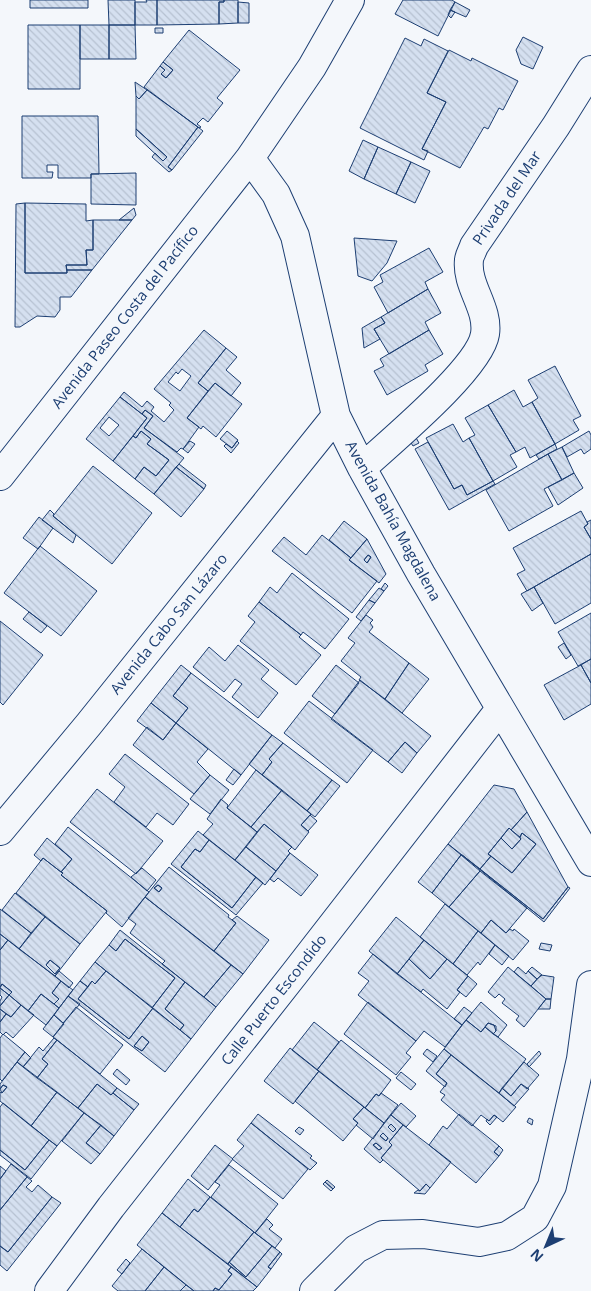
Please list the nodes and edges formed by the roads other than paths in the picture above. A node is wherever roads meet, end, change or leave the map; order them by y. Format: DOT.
graph roads {
  1 [pos="350,0"];
  2 [pos="591,70"];
  3 [pos="250,158"];
  4 [pos="336,416"];
  5 [pos="362,468"];
  6 [pos="0,476"];
  7 [pos="500,709"];
  8 [pos="0,831"];
  9 [pos="591,862"];
  10 [pos="591,985"];
  11 [pos="49,1291"];
  12 [pos="314,1291"];
  1 -- 3 [label="street, Avenida Paseo Costa del Pacífico"];
  2 -- 5 [label="street, Privada del Mar"];
  3 -- 4 [label="street, Avenida Bahía Magdalena"];
  3 -- 6 [label="street, Avenida Paseo Costa del Pacífico"];
  4 -- 5 [label="street, Avenida Bahía Magdalena"];
  4 -- 8 [label="street, Avenida Cabo San Lázaro"];
  5 -- 7 [label="street, Avenida Bahía Magdalena"];
  7 -- 9 [label="street, Avenida Bahía Magdalena"];
  7 -- 11 [label="street, Calle Puerto Escondido"];
  10 -- 12 [label="street"];
}
